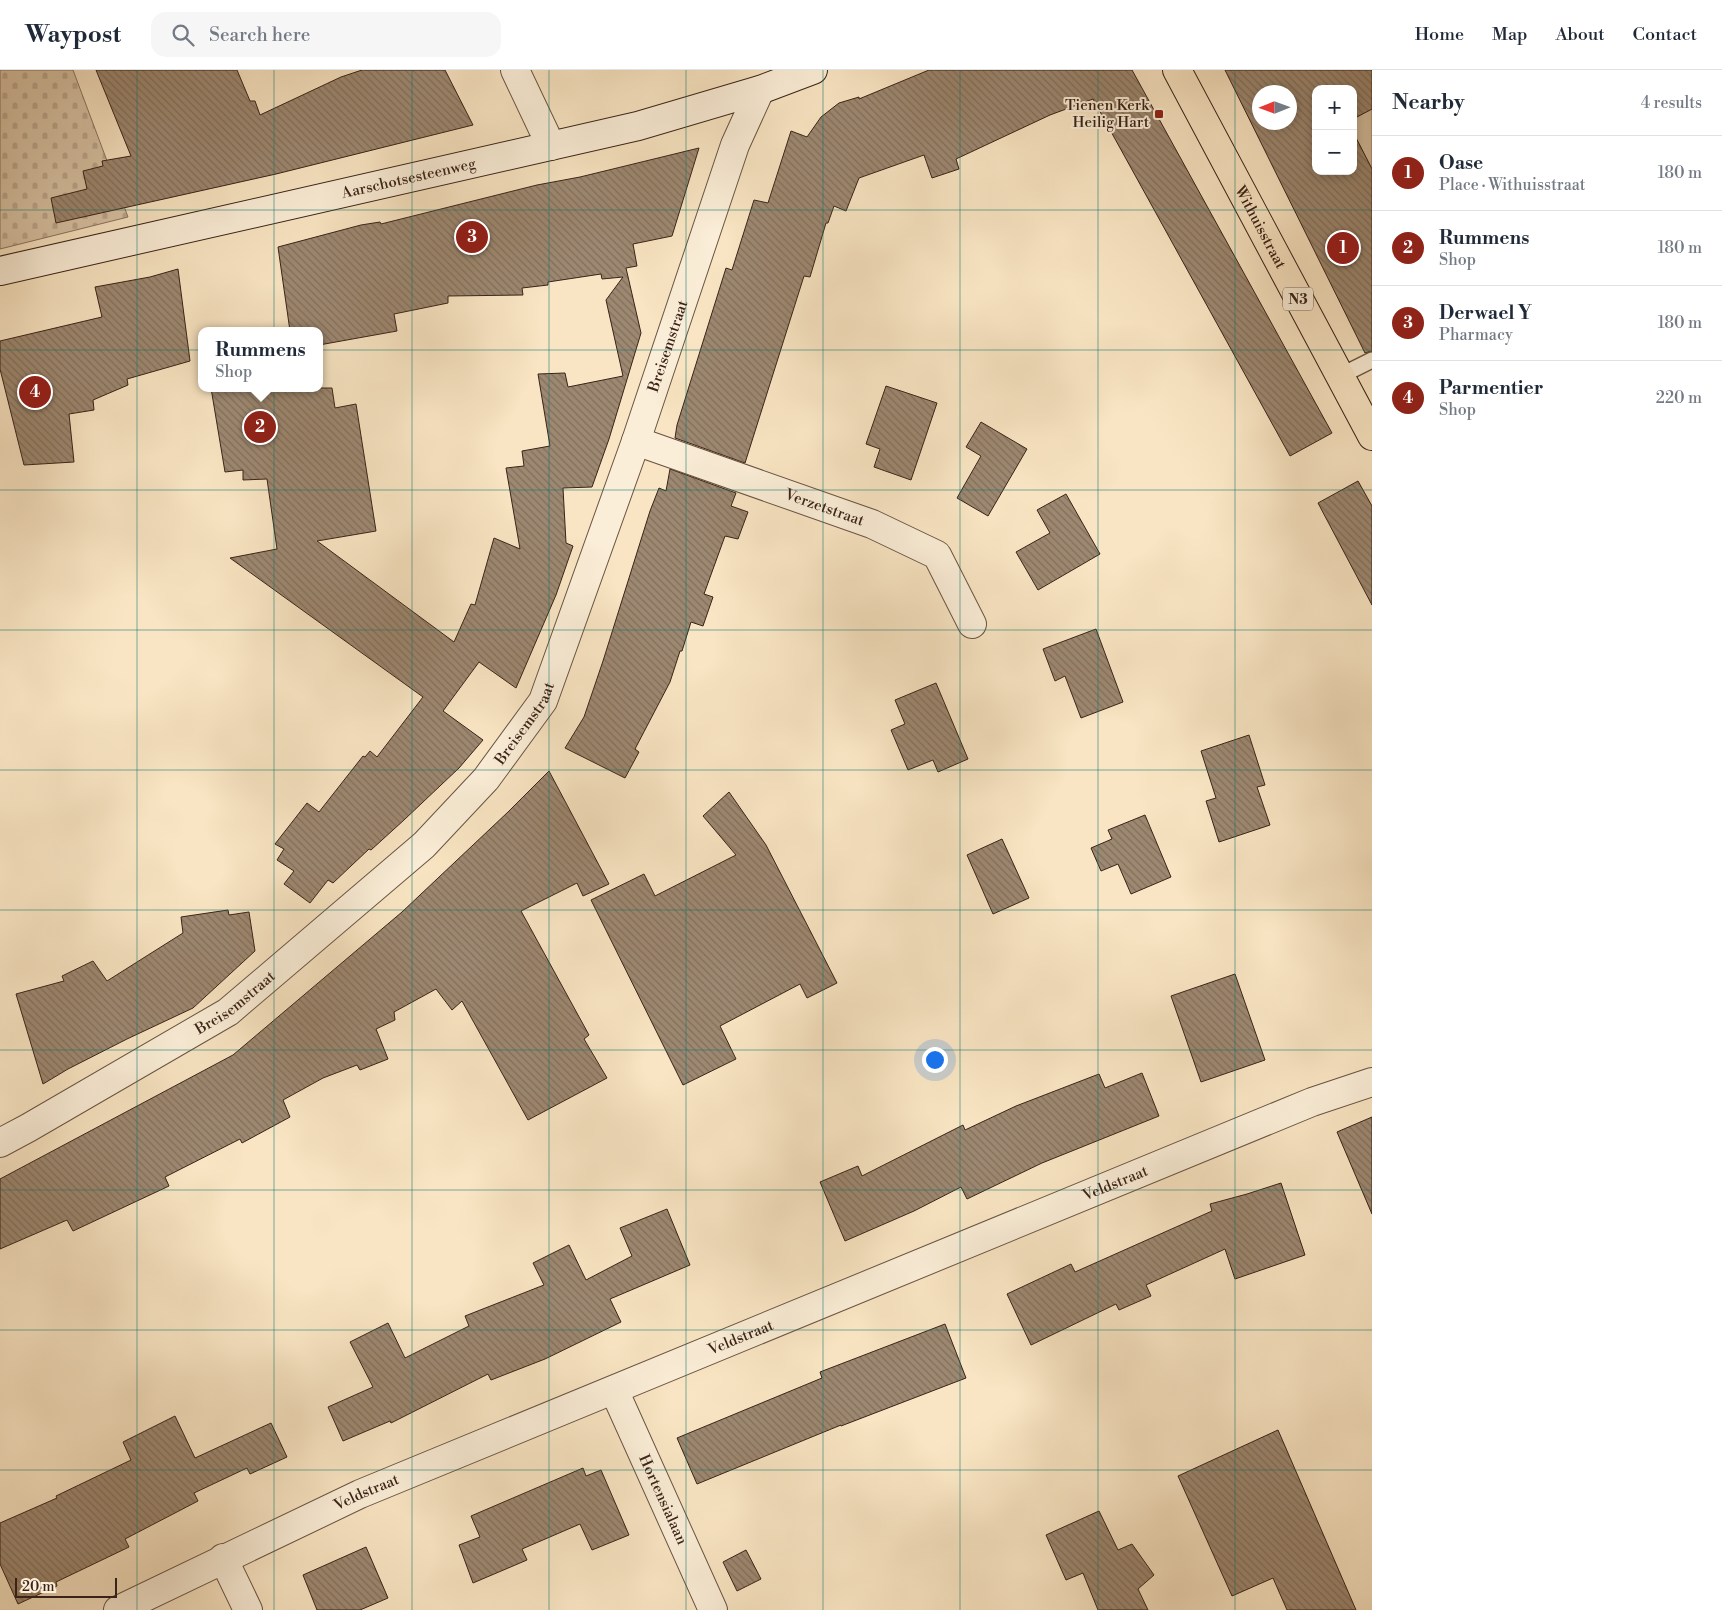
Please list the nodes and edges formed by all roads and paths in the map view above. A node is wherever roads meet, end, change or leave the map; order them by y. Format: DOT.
graph roads {
  1 [pos="515,70"];
  2 [pos="814,70"];
  3 [pos="1177,70"];
  4 [pos="760,90"];
  5 [pos="550,146"];
  6 [pos="0,271"];
  7 [pos="1372,360"];
  8 [pos="1340,376"];
  9 [pos="1372,436"];
  10 [pos="636,441"];
  11 [pos="972,624"];
  12 [pos="1372,1082"];
  13 [pos="0,1143"];
  14 [pos="614,1390"];
  15 [pos="223,1558"];
  16 [pos="118,1610"];
  17 [pos="248,1610"];
  18 [pos="713,1610"];
  1 -- 5 [label="street"];
  2 -- 4 [label="street, Aarschotsesteenweg"];
  3 -- 8 [label="main road, Withuisstraat / N3"];
  4 -- 5 [label="street, Aarschotsesteenweg"];
  4 -- 10 [label="street, Breisemstraat"];
  5 -- 6 [label="street, Aarschotsesteenweg"];
  7 -- 8 [label="lane"];
  8 -- 9 [label="main road, Withuisstraat / N3"];
  10 -- 11 [label="street, Verzetstraat"];
  10 -- 13 [label="street, Breisemstraat"];
  12 -- 14 [label="street, Veldstraat"];
  14 -- 15 [label="street, Veldstraat"];
  14 -- 18 [label="street, Hortensialaan"];
  15 -- 16 [label="street, Veldstraat"];
  15 -- 17 [label="street"];
}
